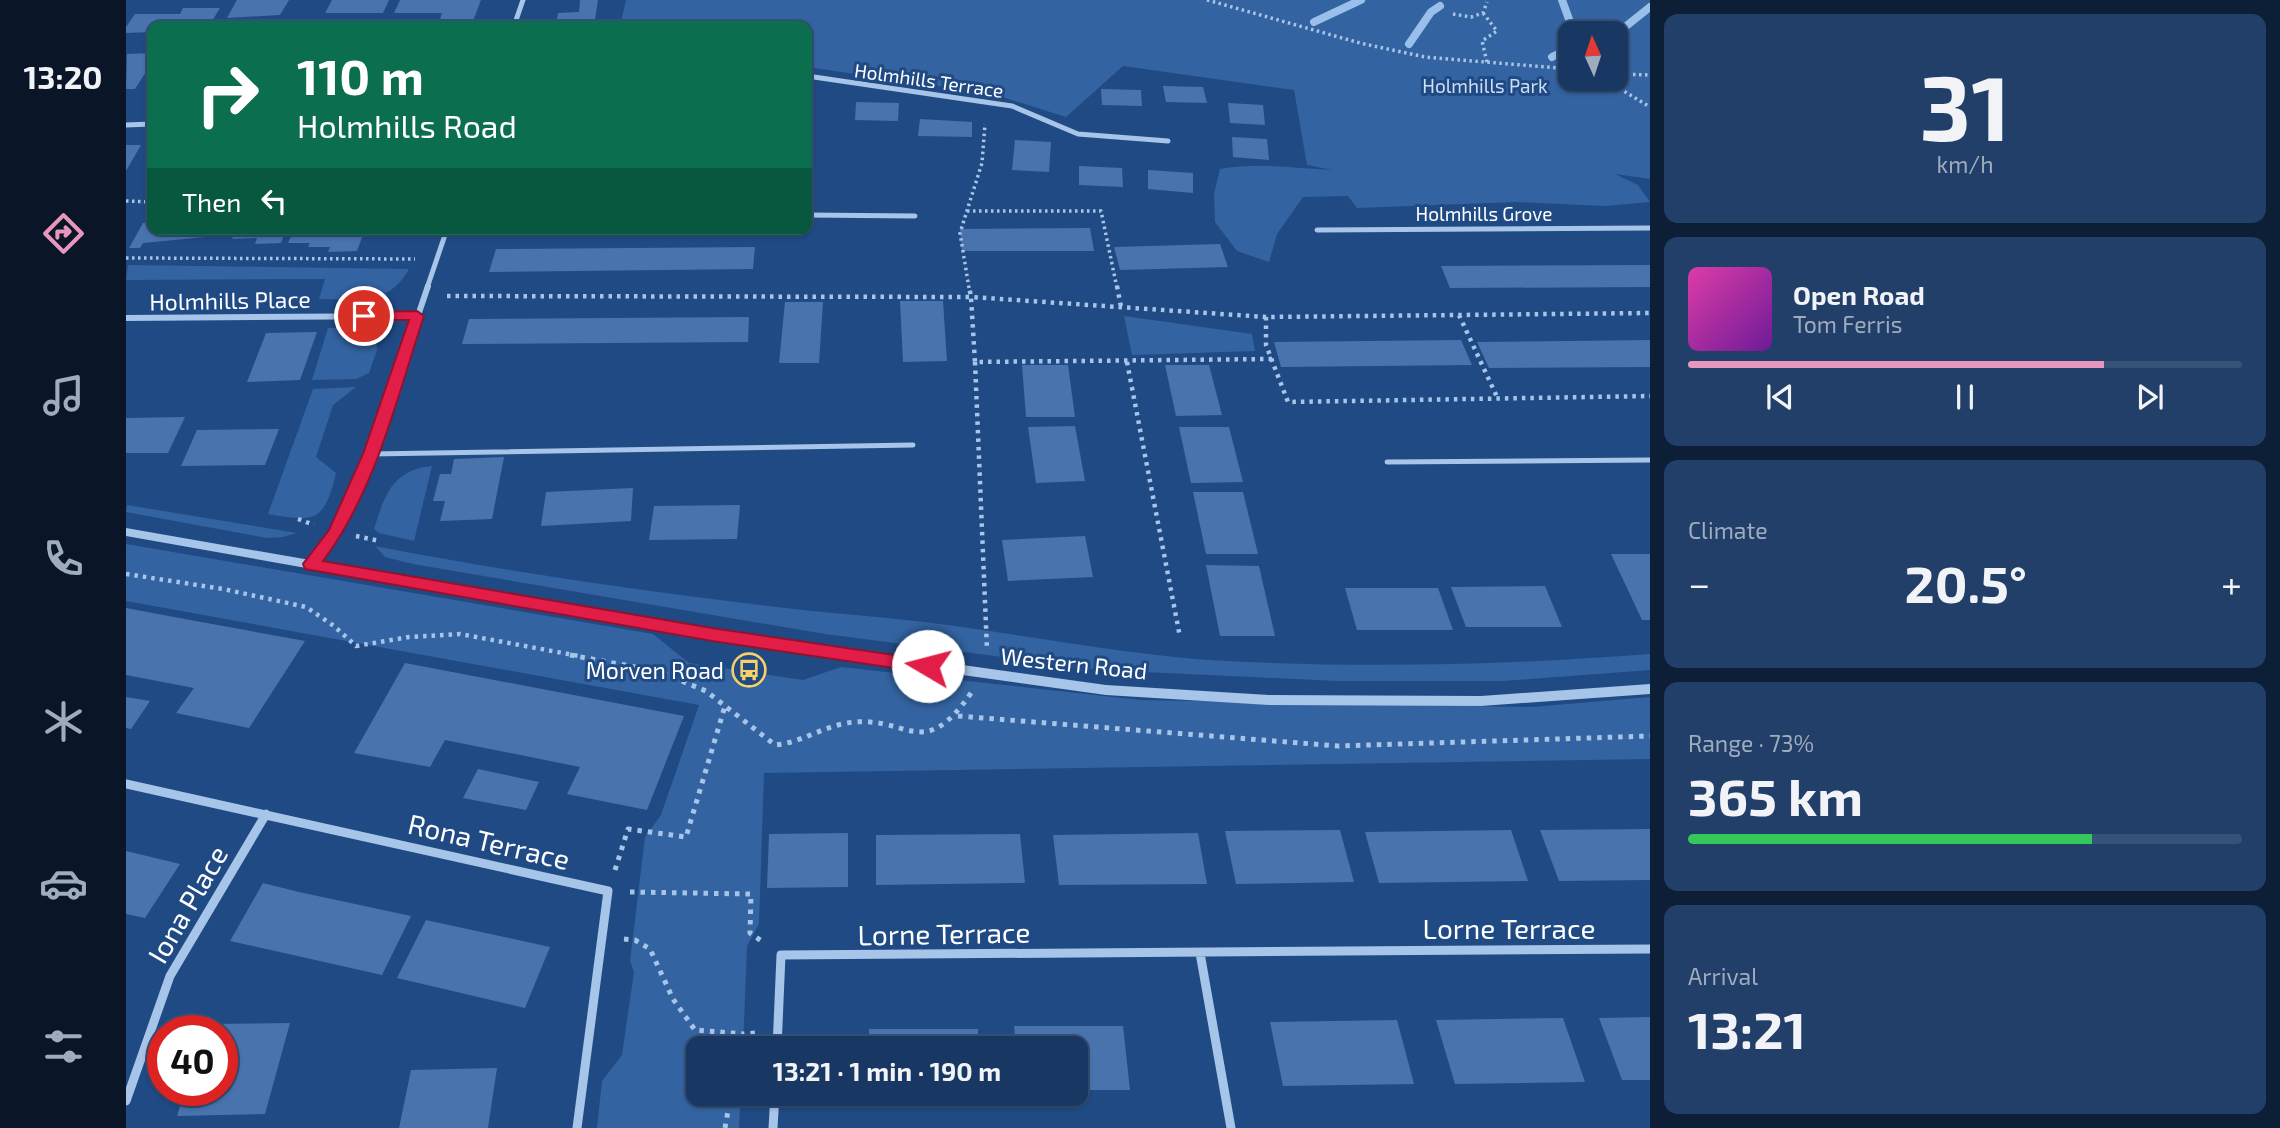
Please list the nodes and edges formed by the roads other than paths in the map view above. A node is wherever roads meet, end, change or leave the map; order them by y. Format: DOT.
graph roads {
  1 [pos="523,0"];
  2 [pos="516,21"];
  3 [pos="812,77"];
  4 [pos="147,124"];
  5 [pos="126,125"];
  6 [pos="1168,141"];
  7 [pos="812,215"];
  8 [pos="915,216"];
  9 [pos="1650,228"];
  10 [pos="1317,230"];
  11 [pos="445,235"];
  12 [pos="417,316"];
  13 [pos="126,318"];
  14 [pos="914,445"];
  15 [pos="371,454"];
  16 [pos="1650,460"];
  17 [pos="1387,463"];
  18 [pos="126,532"];
  19 [pos="311,564"];
  20 [pos="1650,689"];
  21 [pos="126,783"];
  22 [pos="266,814"];
  23 [pos="1650,949"];
  24 [pos="1200,953"];
  25 [pos="778,1036"];
  26 [pos="126,1101"];
  27 [pos="774,1106"];
  28 [pos="577,1128"];
  29 [pos="773,1128"];
  30 [pos="1231,1128"];
  1 -- 2 [label="street"];
  3 -- 6 [label="street, Holmhills Terrace"];
  4 -- 5 [label="street"];
  7 -- 8 [label="street"];
  9 -- 10 [label="street, Holmhills Grove"];
  11 -- 12 [label="street"];
  12 -- 13 [label="street, Holmhills Place"];
  12 -- 15 [label="street"];
  14 -- 15 [label="lane"];
  15 -- 19 [label="street"];
  16 -- 17 [label="lane"];
  18 -- 19 [label="street, Western Road"];
  19 -- 20 [label="street, Western Road"];
  21 -- 22 [label="street, Rona Terrace"];
  22 -- 26 [label="street, Iona Place"];
  22 -- 28 [label="street, Rona Terrace"];
  23 -- 24 [label="street, Lorne Terrace"];
  24 -- 25 [label="street, Lorne Terrace"];
  24 -- 30 [label="street"];
  27 -- 29 [label="street"];
}
